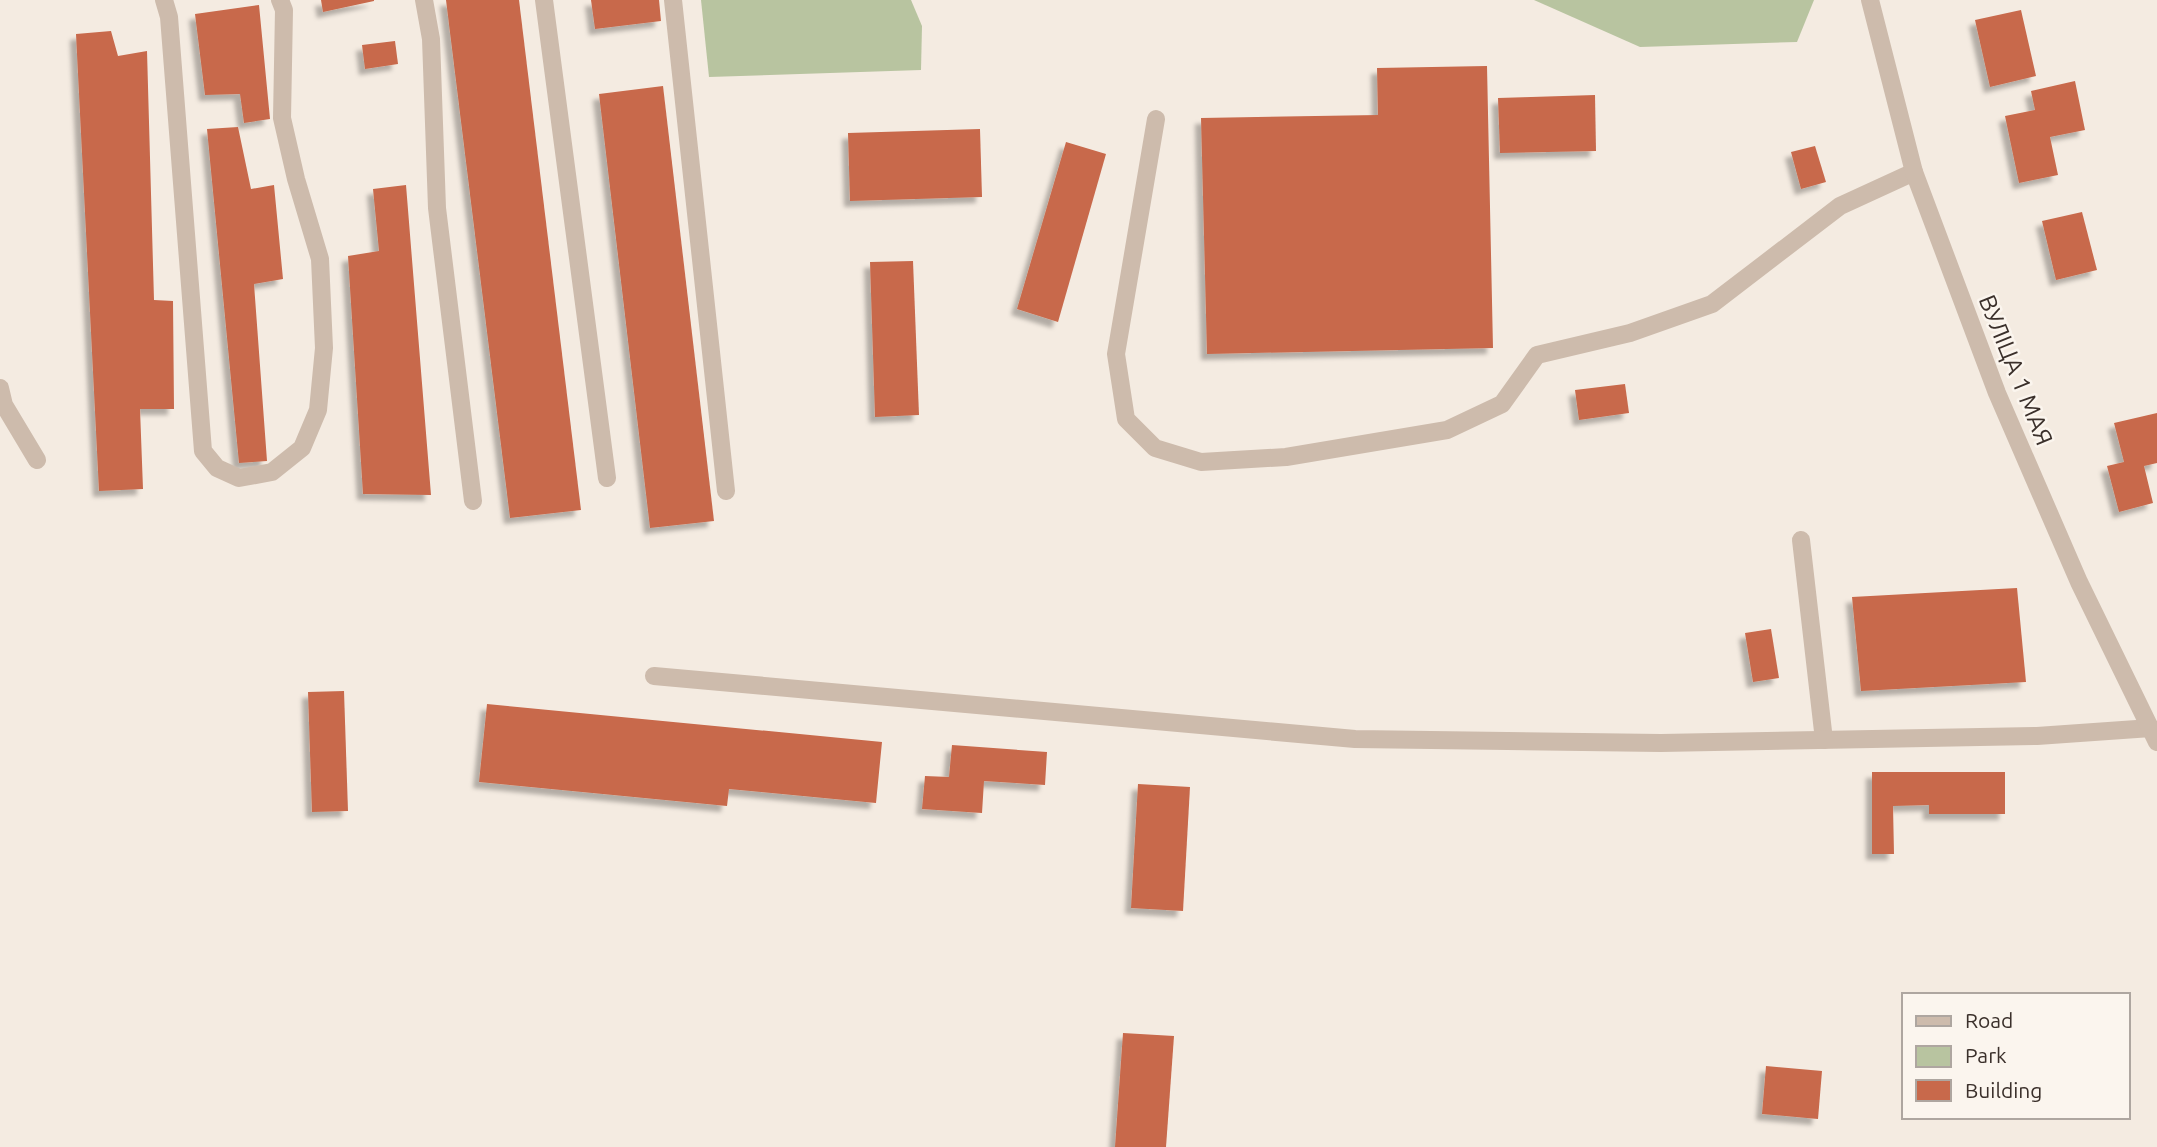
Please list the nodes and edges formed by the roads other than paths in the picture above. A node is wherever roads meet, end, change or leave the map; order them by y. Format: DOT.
graph roads {
  1 [pos="164,0"];
  2 [pos="280,0"];
  3 [pos="424,0"];
  4 [pos="544,0"];
  5 [pos="673,0"];
  6 [pos="1870,0"];
  7 [pos="1156,119"];
  8 [pos="1914,172"];
  9 [pos="0,388"];
  10 [pos="37,460"];
  11 [pos="607,478"];
  12 [pos="726,491"];
  13 [pos="473,501"];
  14 [pos="1801,540"];
  15 [pos="654,676"];
  16 [pos="2154,735"];
  17 [pos="1824,740"];
  1 -- 2 [label="street"];
  3 -- 13 [label="street"];
  4 -- 11 [label="street"];
  5 -- 12 [label="street"];
  6 -- 8 [label="street, ВУЛІЦА 1 МАЯ"];
  7 -- 8 [label="street"];
  8 -- 16 [label="street, ВУЛІЦА 1 МАЯ"];
  9 -- 10 [label="street"];
  14 -- 17 [label="street"];
  15 -- 17 [label="street"];
  16 -- 17 [label="street"];
}
